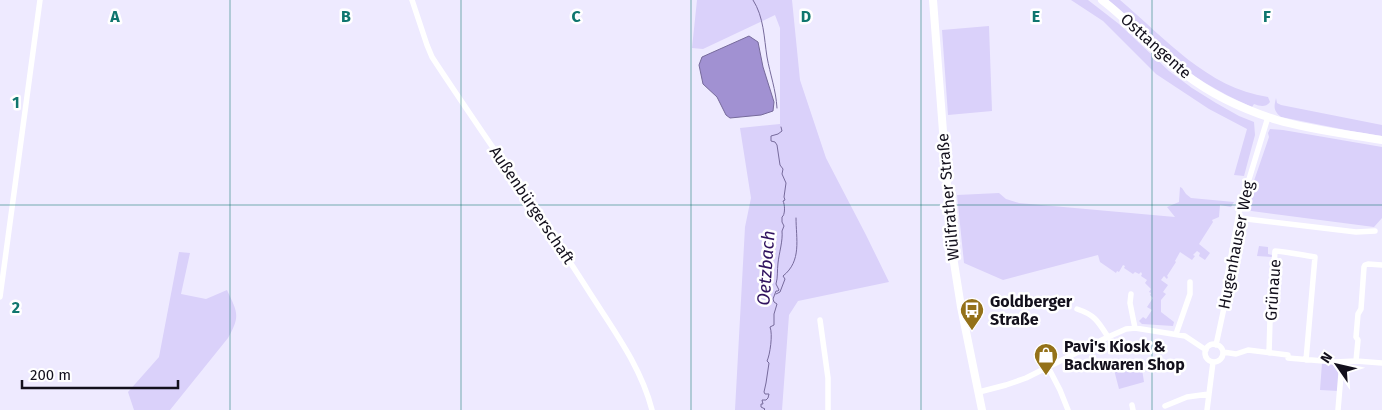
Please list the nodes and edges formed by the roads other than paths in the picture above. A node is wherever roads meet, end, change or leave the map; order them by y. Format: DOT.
graph roads {
  1 [pos="40,0"];
  2 [pos="412,0"];
  3 [pos="933,0"];
  4 [pos="1102,0"];
  5 [pos="1268,117"];
  6 [pos="1382,140"];
  7 [pos="1238,218"];
  8 [pos="1375,231"];
  9 [pos="1382,266"];
  10 [pos="1190,282"];
  11 [pos="1131,294"];
  12 [pos="0,297"];
  13 [pos="1077,309"];
  14 [pos="820,320"];
  15 [pos="1135,328"];
  16 [pos="1176,334"];
  17 [pos="1108,336"];
  18 [pos="1216,345"];
  19 [pos="1206,350"];
  20 [pos="1223,352"];
  21 [pos="1269,353"];
  22 [pos="1306,360"];
  23 [pos="1356,361"];
  24 [pos="1213,362"];
  25 [pos="1342,362"];
  26 [pos="1382,363"];
  27 [pos="1048,367"];
  28 [pos="979,392"];
  29 [pos="1209,394"];
  30 [pos="1165,406"];
  31 [pos="652,410"];
  32 [pos="828,410"];
  33 [pos="982,410"];
  34 [pos="1068,410"];
  35 [pos="1207,410"];
  36 [pos="1338,410"];
  1 -- 12 [label="street"];
  2 -- 31 [label="street, Außenbürgerschaft"];
  3 -- 28 [label="main road, Wülfrather Straße"];
  4 -- 5 [label="main road, Osttangente"];
  5 -- 6 [label="main road, Osttangente"];
  5 -- 7 [label="street, Hugenhauser Weg"];
  7 -- 8 [label="street"];
  7 -- 18 [label="street, Hugenhauser Weg"];
  9 -- 23 [label="street"];
  10 -- 16 [label="street"];
  11 -- 15 [label="street"];
  13 -- 17 [label="street"];
  14 -- 32 [label="street"];
  15 -- 16 [label="street"];
  15 -- 17 [label="street"];
  16 -- 19 [label="street"];
  17 -- 27 [label="street"];
  18 -- 19 [label="street"];
  18 -- 20 [label="street"];
  19 -- 24 [label="street"];
  20 -- 21 [label="street"];
  20 -- 24 [label="street"];
  21 -- 22 [label="street"];
  21 -- 22 [label="street, Grünaue"];
  22 -- 25 [label="street"];
  23 -- 25 [label="street"];
  23 -- 26 [label="street"];
  24 -- 29 [label="street"];
  25 -- 36 [label="street"];
  27 -- 28 [label="street"];
  27 -- 34 [label="street"];
  28 -- 33 [label="main road, Wülfrather Straße"];
  29 -- 30 [label="street"];
  29 -- 35 [label="street"];
}
